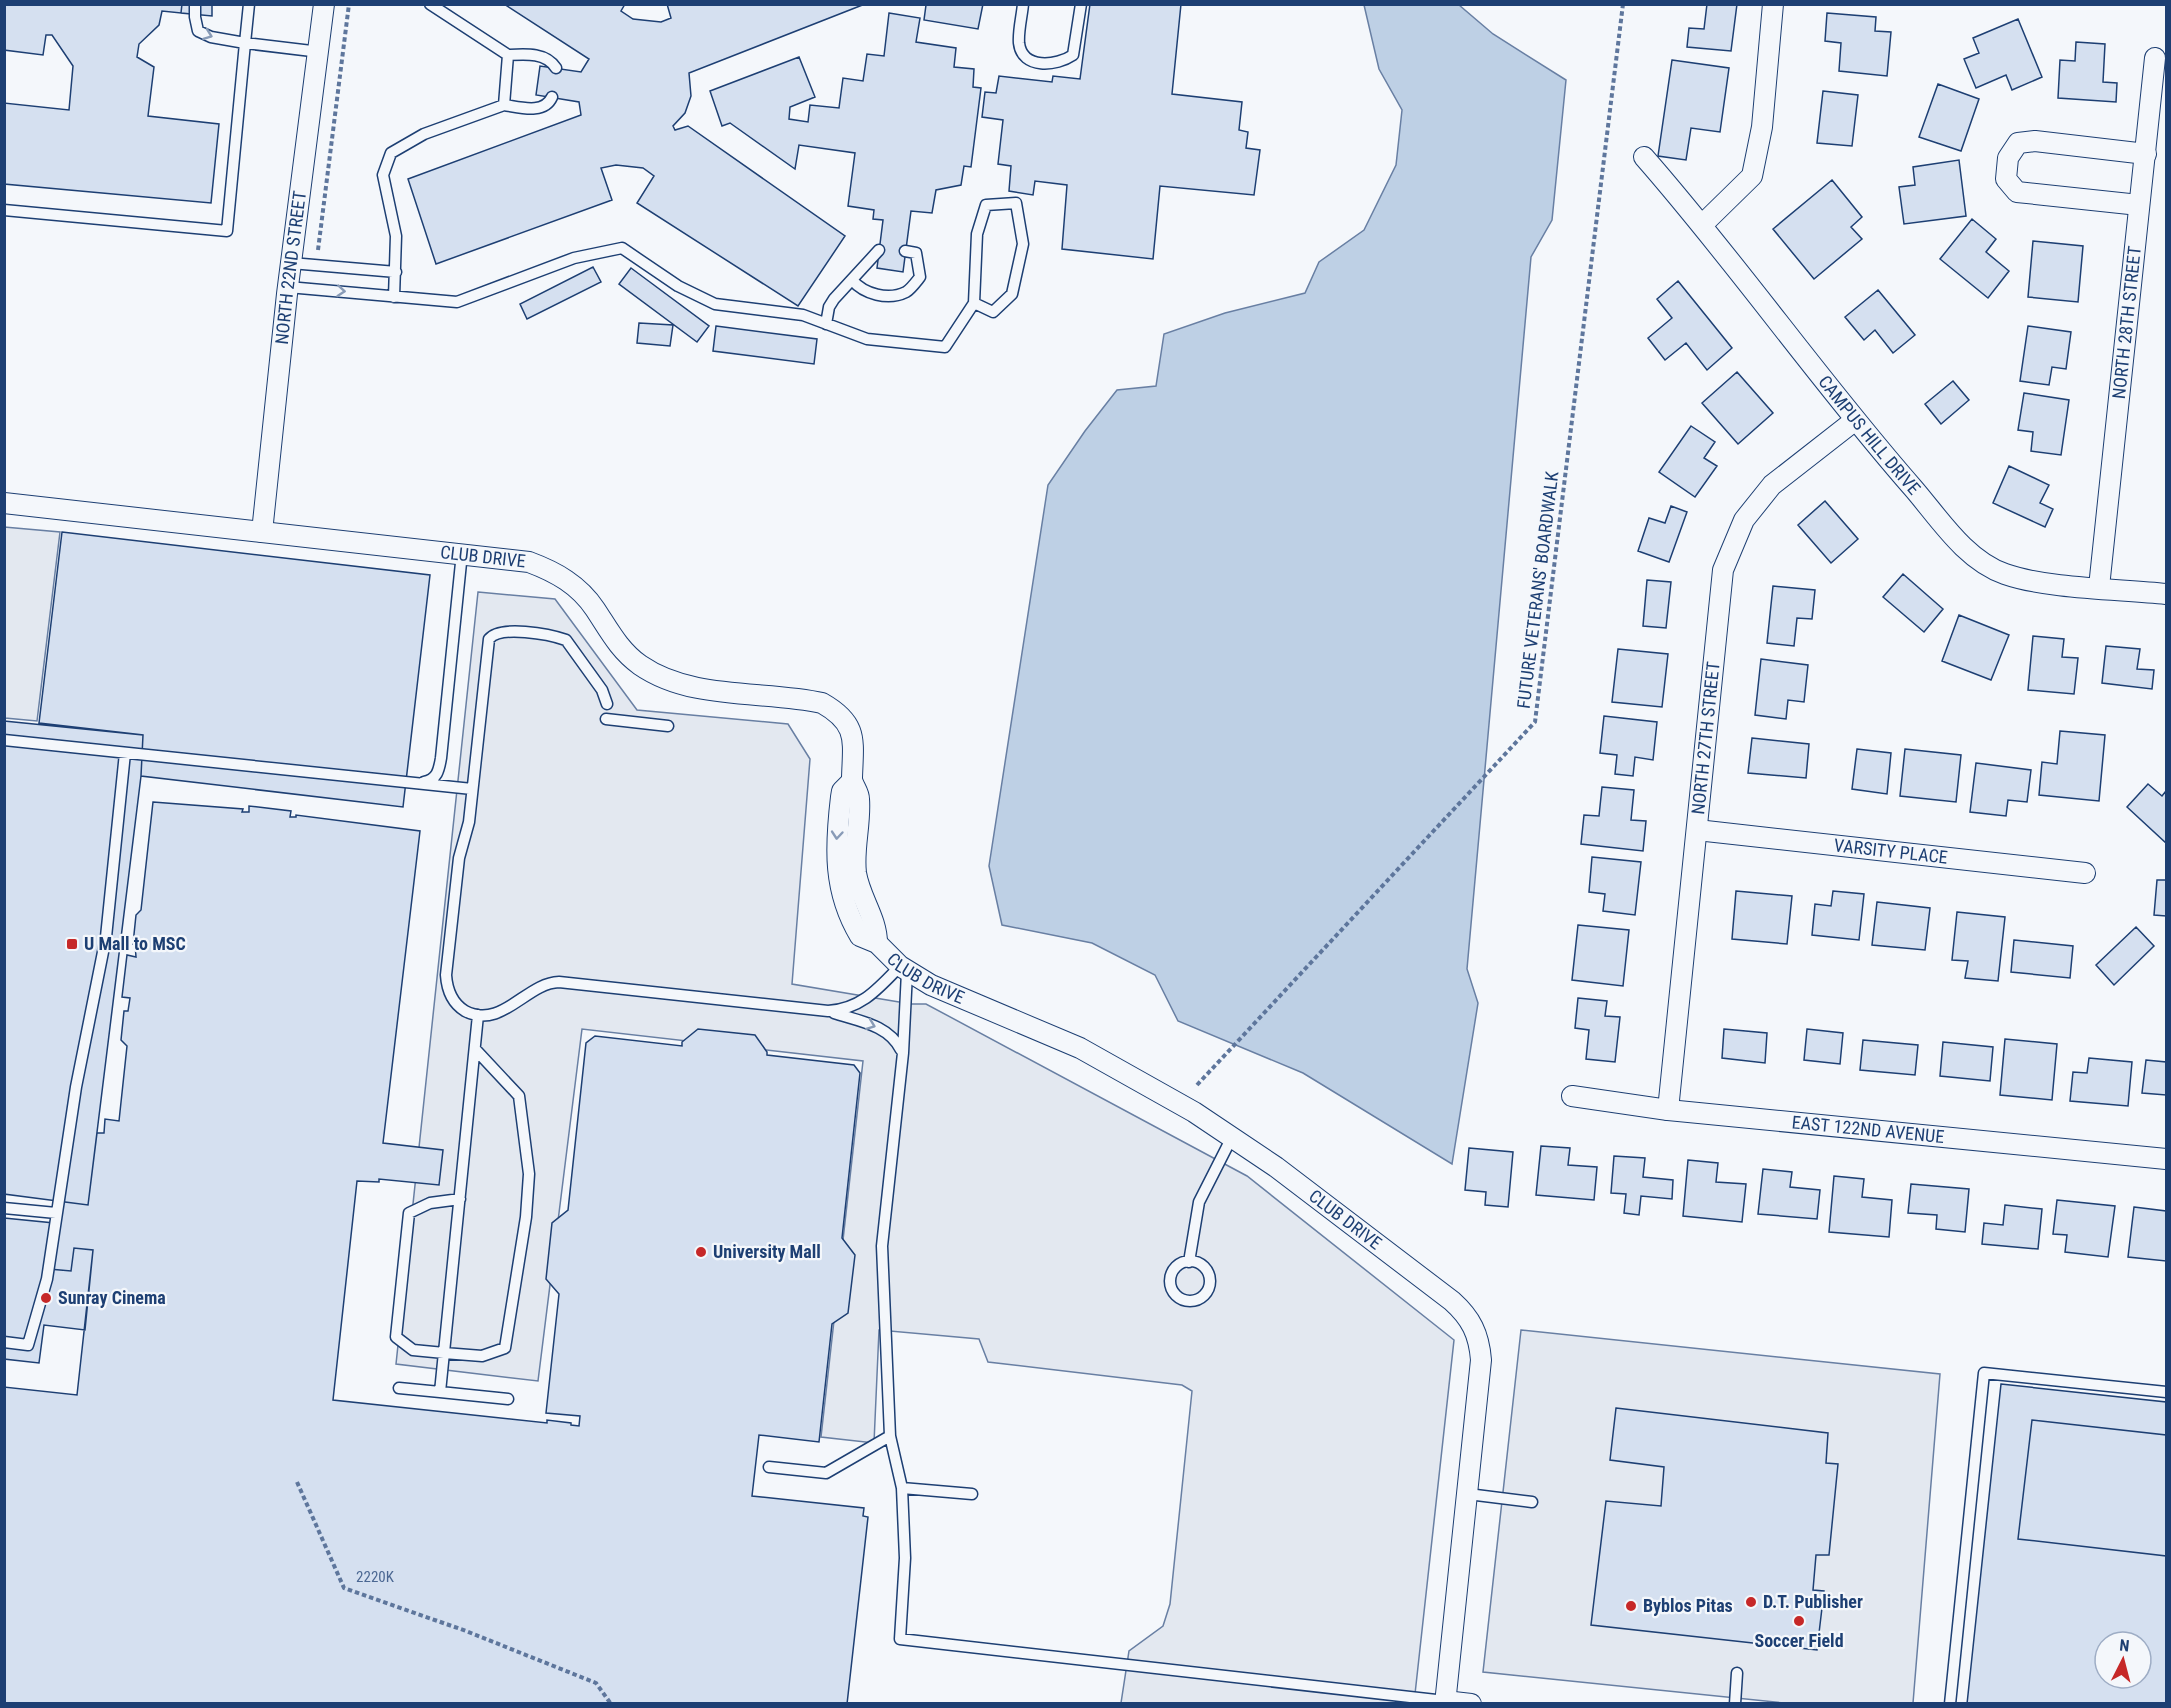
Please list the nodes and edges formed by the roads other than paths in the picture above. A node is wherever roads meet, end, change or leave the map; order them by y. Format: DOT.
graph roads {
  1 [pos="195,4"];
  2 [pos="249,4"];
  3 [pos="324,4"];
  4 [pos="430,4"];
  5 [pos="1023,4"];
  6 [pos="1081,4"];
  7 [pos="1773,4"];
  8 [pos="245,44"];
  9 [pos="320,52"];
  10 [pos="508,56"];
  11 [pos="2155,58"];
  12 [pos="556,68"];
  13 [pos="552,97"];
  14 [pos="504,105"];
  15 [pos="2146,154"];
  16 [pos="1644,157"];
  17 [pos="2139,205"];
  18 [pos="4,210"];
  19 [pos="1703,224"];
  20 [pos="879,250"];
  21 [pos="905,251"];
  22 [pos="291,263"];
  23 [pos="396,272"];
  24 [pos="852,280"];
  25 [pos="288,287"];
  26 [pos="394,297"];
  27 [pos="974,303"];
  28 [pos="826,324"];
  29 [pos="1854,421"];
  30 [pos="4,503"];
  31 [pos="262,532"];
  32 [pos="462,553"];
  33 [pos="2099,587"];
  34 [pos="2166,594"];
  35 [pos="608,704"];
  36 [pos="606,719"];
  37 [pos="668,726"];
  38 [pos="4,740"];
  39 [pos="125,753"];
  40 [pos="405,786"];
  41 [pos="472,789"];
  42 [pos="1697,830"];
  43 [pos="2085,873"];
  44 [pos="904,969"];
  45 [pos="828,1011"];
  46 [pos="478,1015"];
  47 [pos="475,1049"];
  48 [pos="903,1053"];
  49 [pos="1572,1096"];
  50 [pos="1668,1110"];
  51 [pos="1232,1137"];
  52 [pos="2166,1159"];
  53 [pos="460,1199"];
  54 [pos="4,1208"];
  55 [pos="56,1213"];
  56 [pos="1189,1262"];
  57 [pos="4,1342"];
  58 [pos="444,1353"];
  59 [pos="399,1388"];
  60 [pos="440,1392"];
  61 [pos="2166,1392"];
  62 [pos="508,1399"];
  63 [pos="890,1436"];
  64 [pos="769,1467"];
  65 [pos="902,1488"];
  66 [pos="972,1494"];
  67 [pos="1468,1494"];
  68 [pos="1532,1502"];
  69 [pos="1737,1672"];
  70 [pos="1445,1702"];
  71 [pos="1472,1704"];
  72 [pos="1735,1704"];
  73 [pos="1950,1704"];
  1 -- 8 [label="lane, one-way"];
  2 -- 8 [label="lane"];
  3 -- 9 [label="street, NORTH 22ND STREET"];
  4 -- 10 [label="lane"];
  5 -- 6 [label="lane"];
  7 -- 19 [label="street"];
  8 -- 9 [label="lane"];
  8 -- 18 [label="lane"];
  9 -- 22 [label="street, NORTH 22ND STREET"];
  10 -- 12 [label="lane"];
  10 -- 14 [label="lane"];
  11 -- 15 [label="street, NORTH 28TH STREET"];
  13 -- 14 [label="lane"];
  14 -- 23 [label="lane"];
  15 -- 17 [label="street, NORTH 28TH STREET"];
  15 -- 17 [label="street"];
  16 -- 19 [label="street, CAMPUS HILL DRIVE"];
  17 -- 33 [label="street, NORTH 28TH STREET"];
  19 -- 29 [label="street, CAMPUS HILL DRIVE"];
  20 -- 24 [label="lane"];
  21 -- 24 [label="lane"];
  22 -- 23 [label="lane"];
  22 -- 25 [label="street, NORTH 22ND STREET"];
  23 -- 26 [label="lane"];
  24 -- 28 [label="lane"];
  25 -- 26 [label="lane, one-way"];
  25 -- 31 [label="street, NORTH 22ND STREET"];
  26 -- 28 [label="lane"];
  27 -- 27 [label="lane"];
  27 -- 28 [label="lane"];
  29 -- 33 [label="street, CAMPUS HILL DRIVE"];
  29 -- 42 [label="street, NORTH 27TH STREET"];
  30 -- 31 [label="street, CLUB DRIVE"];
  31 -- 32 [label="street, CLUB DRIVE"];
  32 -- 40 [label="lane"];
  32 -- 44 [label="street, CLUB DRIVE"];
  33 -- 34 [label="street, CAMPUS HILL DRIVE"];
  35 -- 41 [label="lane"];
  36 -- 37 [label="lane"];
  38 -- 41 [label="lane"];
  39 -- 57 [label="lane"];
  41 -- 46 [label="lane"];
  42 -- 43 [label="street, VARSITY PLACE"];
  42 -- 50 [label="street, NORTH 27TH STREET"];
  44 -- 45 [label="lane"];
  44 -- 48 [label="lane"];
  44 -- 51 [label="street, CLUB DRIVE"];
  45 -- 46 [label="lane"];
  45 -- 48 [label="lane, one-way"];
  46 -- 47 [label="lane"];
  47 -- 53 [label="lane"];
  47 -- 58 [label="lane"];
  48 -- 63 [label="lane"];
  49 -- 50 [label="street, EAST 122ND AVENUE"];
  50 -- 52 [label="street, EAST 122ND AVENUE"];
  51 -- 56 [label="lane"];
  51 -- 67 [label="street, CLUB DRIVE"];
  53 -- 58 [label="lane"];
  53 -- 58 [label="lane"];
  54 -- 55 [label="lane"];
  58 -- 60 [label="lane"];
  59 -- 60 [label="lane"];
  60 -- 62 [label="lane"];
  61 -- 73 [label="lane"];
  63 -- 64 [label="lane"];
  63 -- 65 [label="lane"];
  65 -- 66 [label="lane"];
  65 -- 70 [label="lane"];
  67 -- 68 [label="lane"];
  67 -- 70 [label="street, CLUB DRIVE"];
  69 -- 72 [label="lane"];
  70 -- 71 [label="street"];
}
